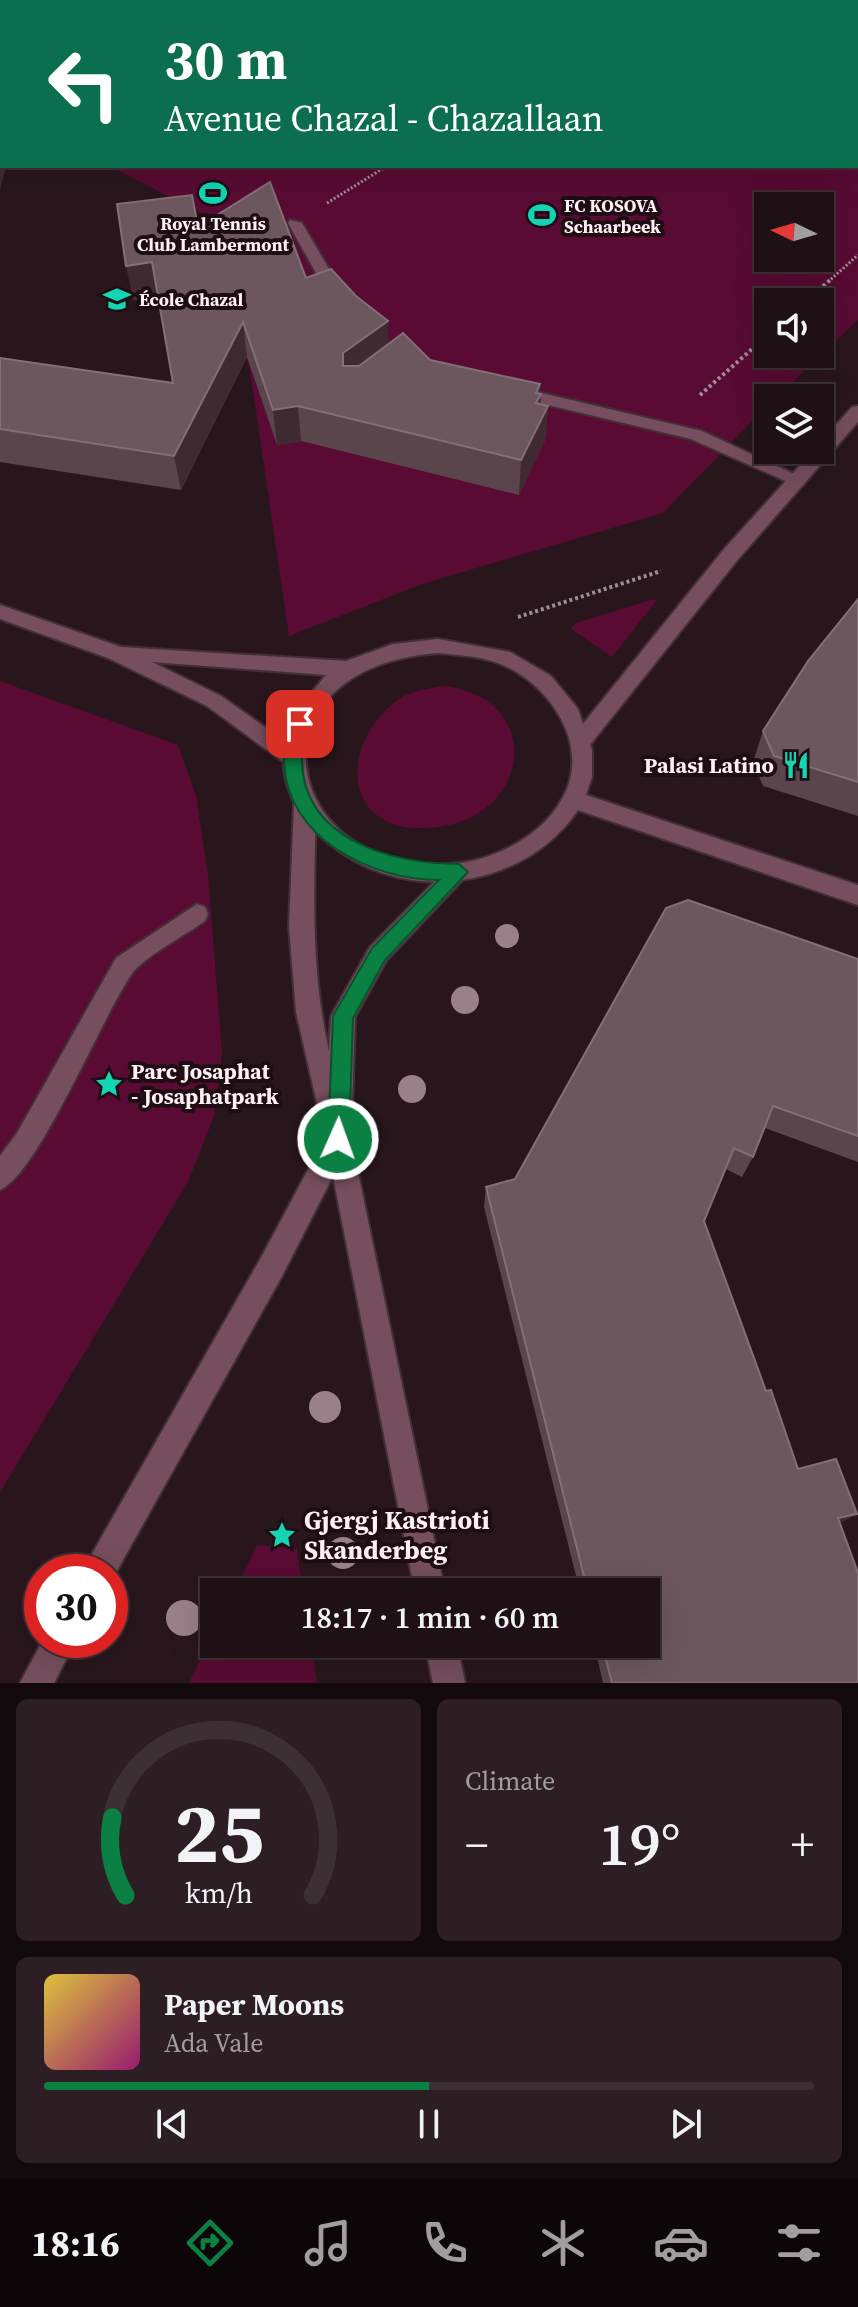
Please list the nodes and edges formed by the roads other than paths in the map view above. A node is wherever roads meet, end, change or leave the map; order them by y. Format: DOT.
graph roads {
  1 [pos="295,223"];
  2 [pos="351,311"];
  3 [pos="498,388"];
  4 [pos="858,411"];
  5 [pos="796,479"];
  6 [pos="0,612"];
  7 [pos="115,653"];
  8 [pos="348,669"];
  9 [pos="582,740"];
  10 [pos="293,758"];
  11 [pos="574,800"];
  12 [pos="305,804"];
  13 [pos="459,872"];
  14 [pos="858,895"];
  15 [pos="197,914"];
  16 [pos="338,1139"];
  17 [pos="0,1177"];
  18 [pos="109,1554"];
  19 [pos="427,1578"];
  20 [pos="50,1658"];
  21 [pos="444,1658"];
  22 [pos="36,1683"];
  23 [pos="449,1683"];
  1 -- 2 [label="street"];
  3 -- 5 [label="street"];
  4 -- 5 [label="street"];
  5 -- 9 [label="street"];
  6 -- 7 [label="street"];
  7 -- 8 [label="street"];
  7 -- 10 [label="street"];
  8 -- 9 [label="street"];
  8 -- 10 [label="street"];
  9 -- 11 [label="street"];
  10 -- 12 [label="street"];
  11 -- 13 [label="street"];
  11 -- 14 [label="street"];
  12 -- 13 [label="street"];
  12 -- 16 [label="street"];
  13 -- 16 [label="street"];
  15 -- 17 [label="street"];
  16 -- 18 [label="street"];
  16 -- 19 [label="street"];
  20 -- 22 [label="street"];
  21 -- 23 [label="street"];
}
